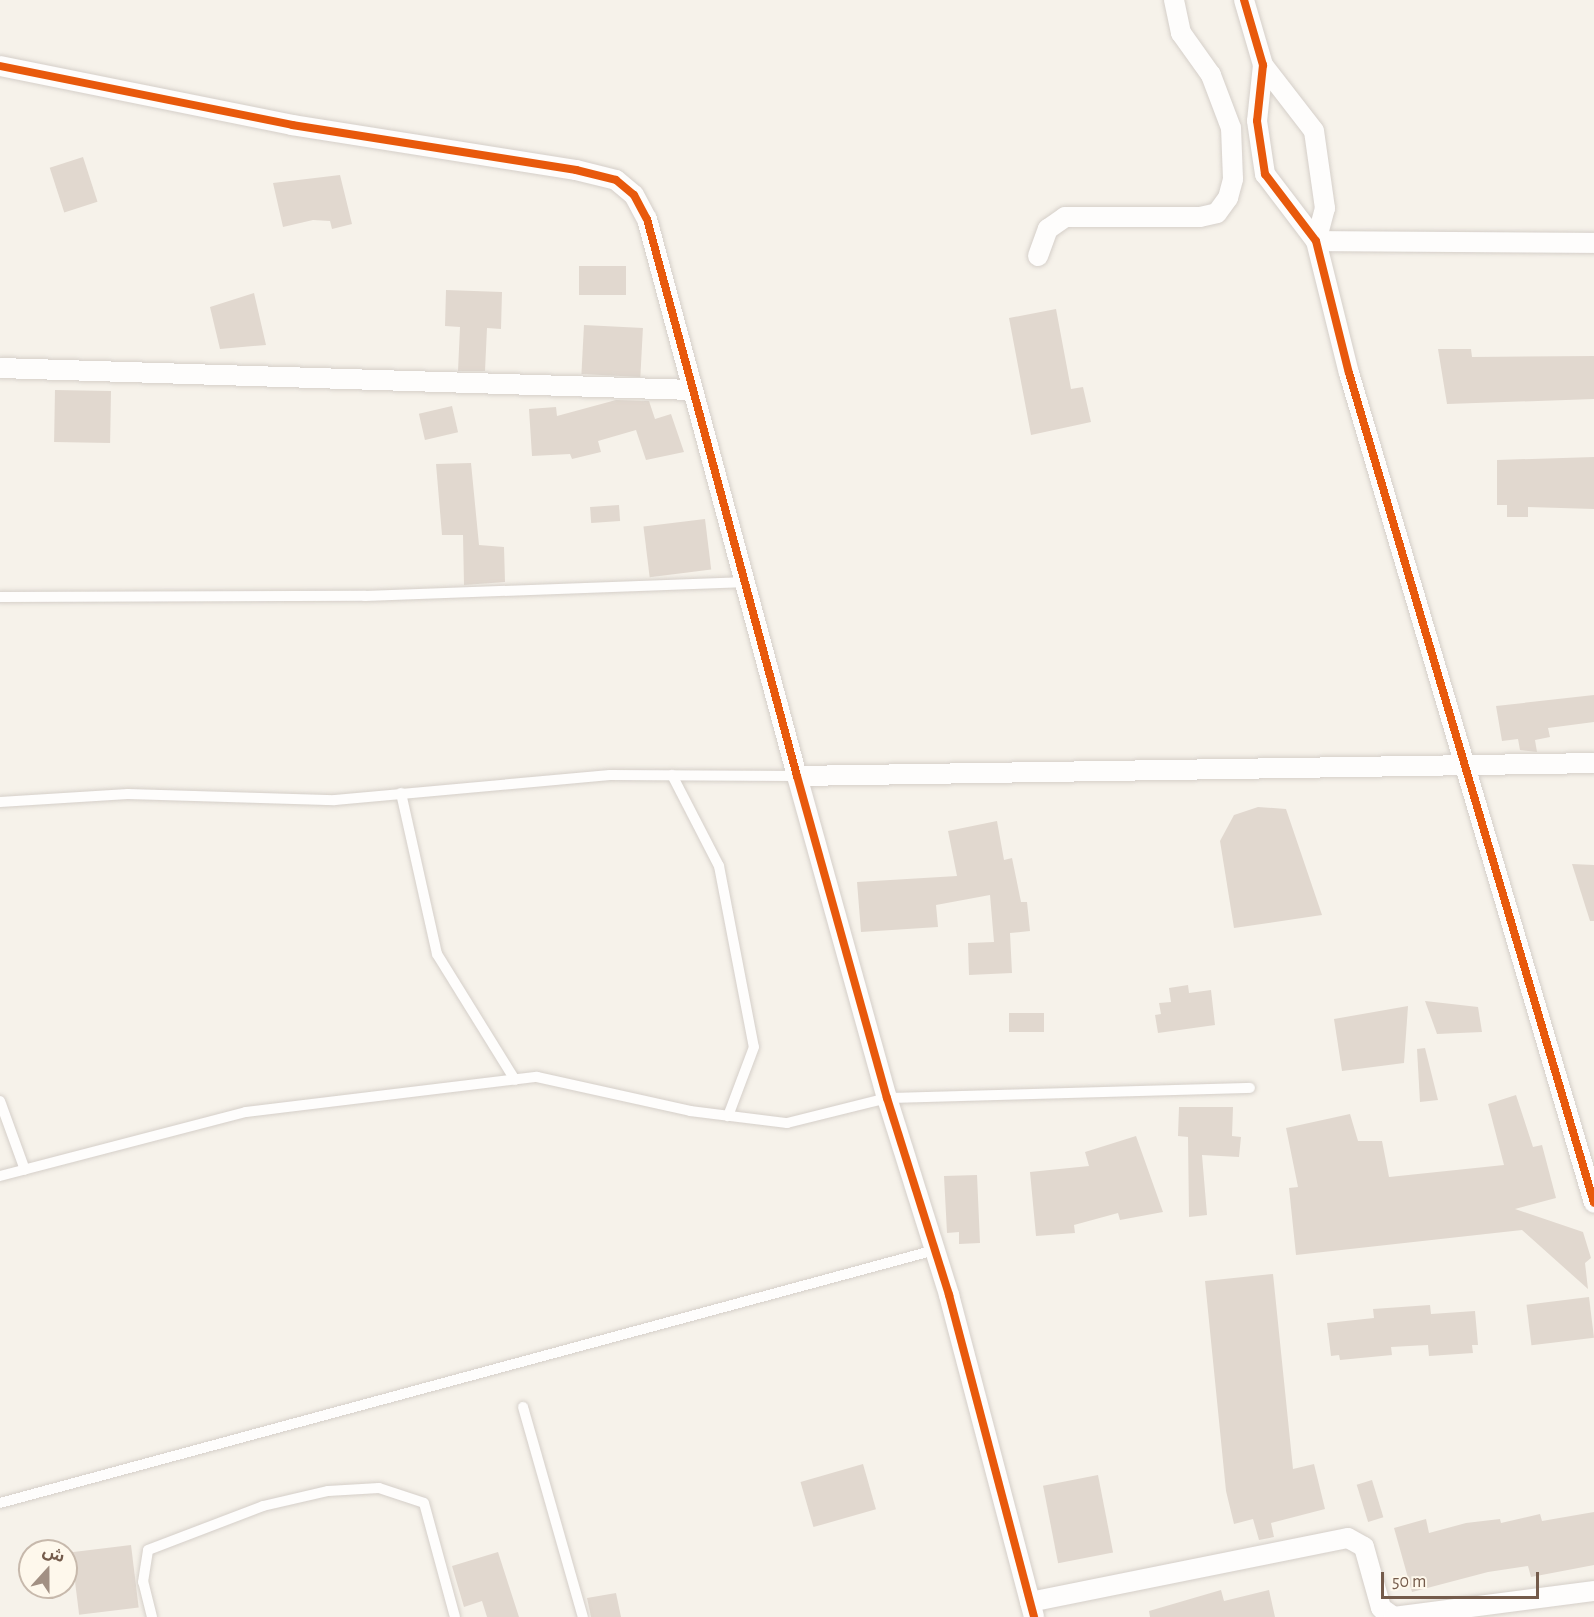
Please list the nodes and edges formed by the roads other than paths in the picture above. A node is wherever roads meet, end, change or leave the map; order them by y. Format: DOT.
graph roads {
  1 [pos="1174,0"];
  2 [pos="1244,0"];
  3 [pos="1263,64"];
  4 [pos="0,66"];
  5 [pos="1316,241"];
  6 [pos="1594,243"];
  7 [pos="1038,256"];
  8 [pos="0,368"];
  9 [pos="693,390"];
  10 [pos="748,582"];
  11 [pos="0,597"];
  12 [pos="1594,763"];
  13 [pos="1465,764"];
  14 [pos="672,775"];
  15 [pos="797,776"];
  16 [pos="401,794"];
  17 [pos="0,802"];
  18 [pos="515,1080"];
  19 [pos="1250,1088"];
  20 [pos="887,1098"];
  21 [pos="0,1101"];
  22 [pos="728,1116"];
  23 [pos="25,1170"];
  24 [pos="0,1176"];
  25 [pos="1594,1203"];
  26 [pos="935,1250"];
  27 [pos="524,1407"];
  28 [pos="0,1503"];
  29 [pos="1594,1591"];
  30 [pos="1032,1609"];
  31 [pos="152,1617"];
  32 [pos="455,1617"];
  33 [pos="584,1617"];
  1 -- 7 [label="street"];
  2 -- 3 [label="street"];
  3 -- 5 [label="street"];
  3 -- 5 [label="street"];
  4 -- 9 [label="street"];
  5 -- 6 [label="street"];
  5 -- 13 [label="street"];
  8 -- 9 [label="street"];
  9 -- 10 [label="street"];
  10 -- 11 [label="lane"];
  10 -- 15 [label="street"];
  12 -- 13 [label="street"];
  13 -- 15 [label="street"];
  13 -- 25 [label="street"];
  14 -- 15 [label="lane"];
  14 -- 16 [label="lane"];
  14 -- 22 [label="lane"];
  15 -- 20 [label="street"];
  16 -- 17 [label="lane"];
  16 -- 18 [label="lane"];
  18 -- 22 [label="lane"];
  18 -- 23 [label="lane"];
  19 -- 20 [label="lane"];
  20 -- 22 [label="lane"];
  20 -- 26 [label="street"];
  21 -- 23 [label="lane"];
  23 -- 24 [label="lane"];
  26 -- 28 [label="lane"];
  26 -- 30 [label="street"];
  27 -- 33 [label="lane"];
  29 -- 30 [label="street"];
  31 -- 32 [label="lane"];
}
